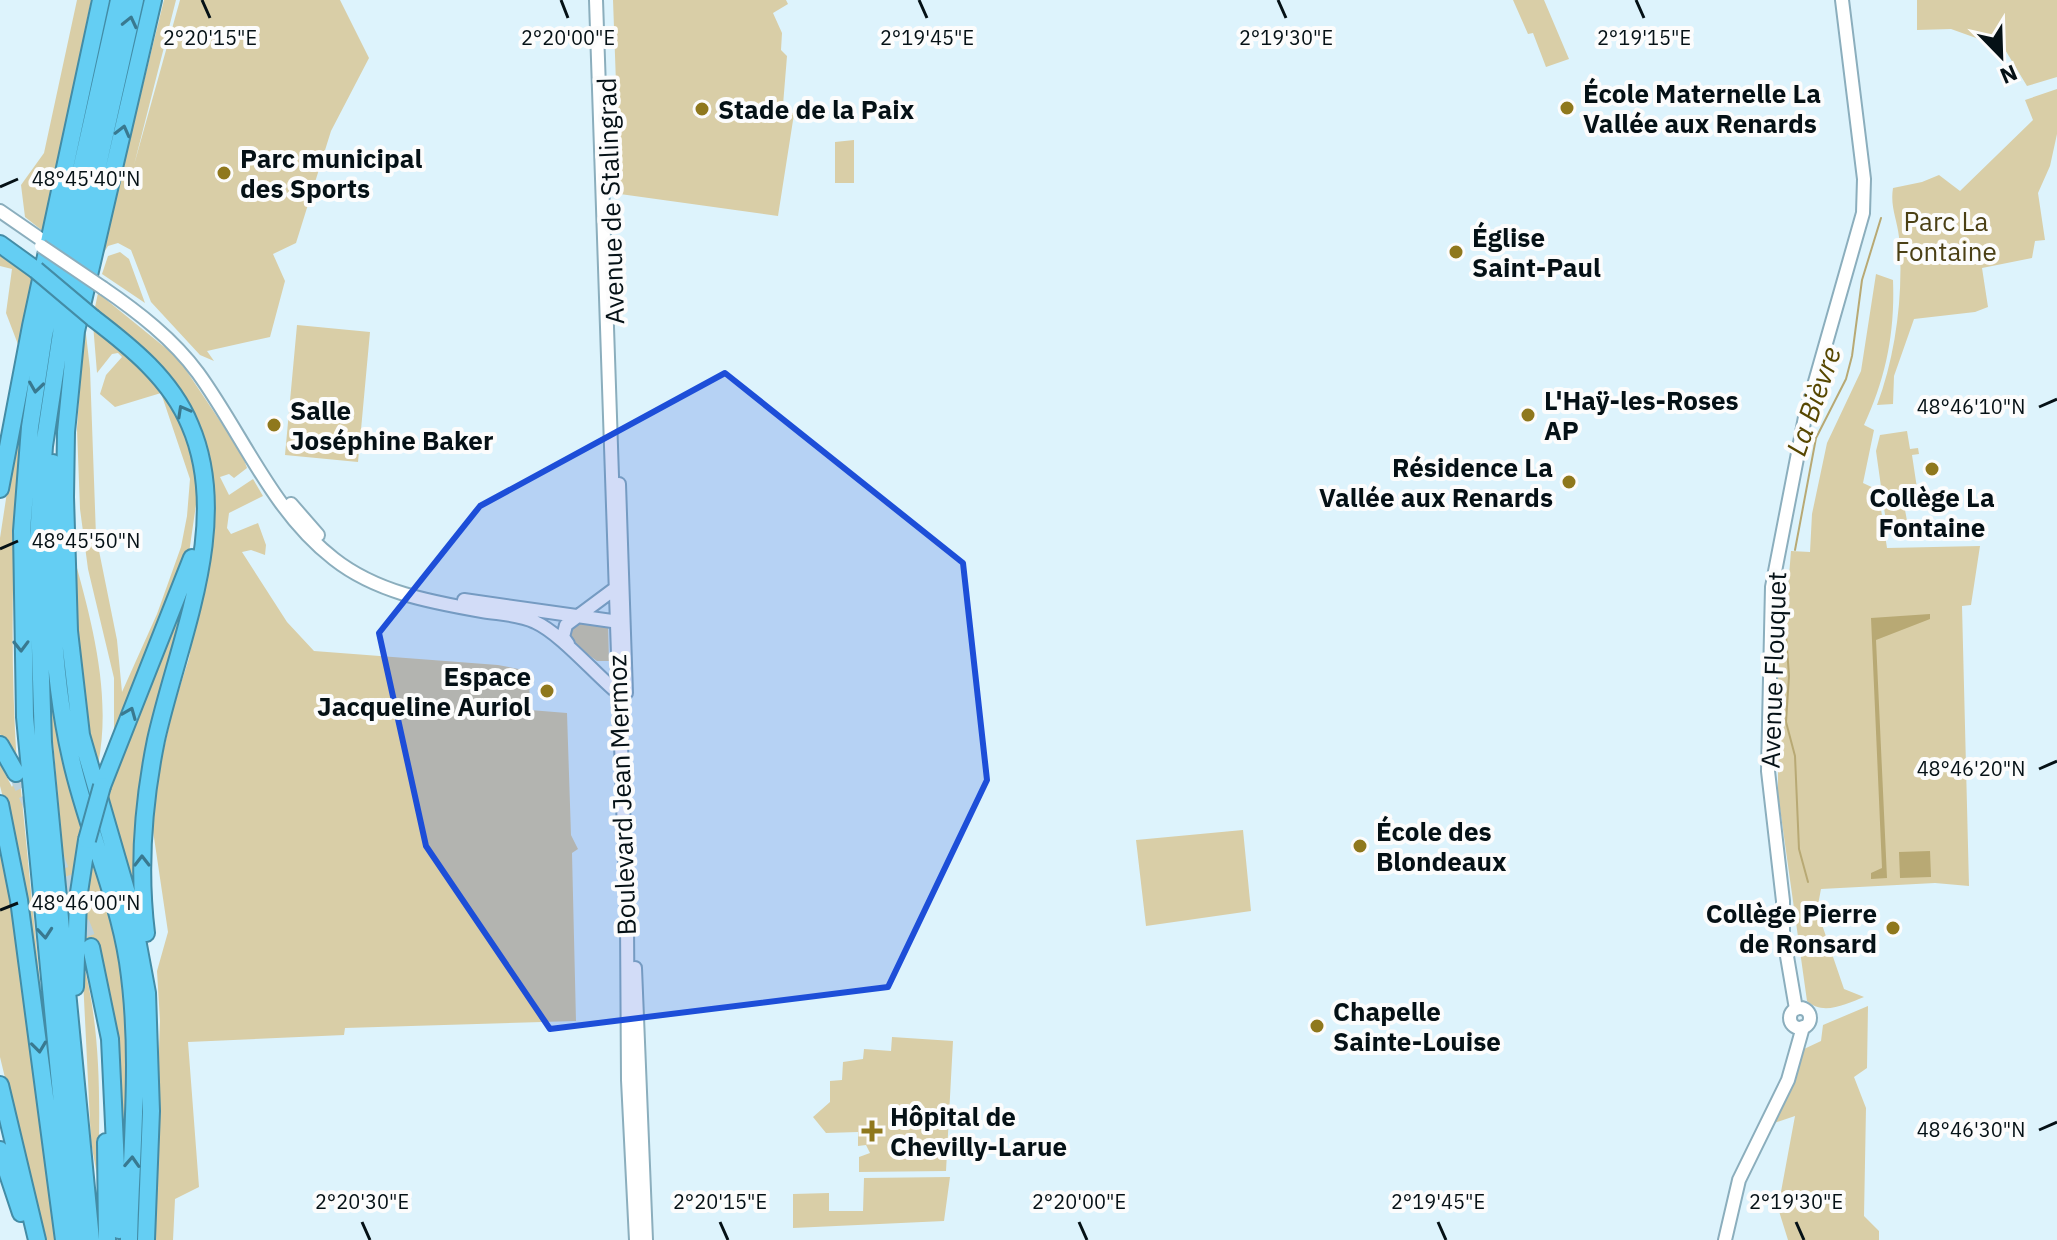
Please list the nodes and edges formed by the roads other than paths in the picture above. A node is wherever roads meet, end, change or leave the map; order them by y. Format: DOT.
graph roads {
  1 [pos="99,0"];
  2 [pos="119,0"];
  3 [pos="135,0"];
  4 [pos="153,0"];
  5 [pos="596,0"];
  6 [pos="604,0"];
  7 [pos="1842,0"];
  8 [pos="0,211"];
  9 [pos="0,219"];
  10 [pos="42,243"];
  11 [pos="0,244"];
  12 [pos="103,284"];
  13 [pos="62,327"];
  14 [pos="611,352"];
  15 [pos="243,436"];
  16 [pos="204,486"];
  17 [pos="0,489"];
  18 [pos="297,525"];
  19 [pos="332,548"];
  20 [pos="346,563"];
  21 [pos="613,590"];
  22 [pos="579,615"];
  23 [pos="614,619"];
  24 [pos="624,636"];
  25 [pos="576,655"];
  26 [pos="621,666"];
  27 [pos="618,693"];
  28 [pos="0,745"];
  29 [pos="0,752"];
  30 [pos="0,804"];
  31 [pos="73,1061"];
  32 [pos="151,1078"];
  33 [pos="0,1085"];
  34 [pos="0,1150"];
  35 [pos="31,1240"];
  36 [pos="37,1240"];
  37 [pos="64,1240"];
  38 [pos="75,1240"];
  39 [pos="91,1240"];
  40 [pos="107,1240"];
  41 [pos="120,1240"];
  42 [pos="129,1240"];
  43 [pos="146,1240"];
  44 [pos="636,1240"];
  45 [pos="646,1240"];
  46 [pos="1725,1240"];
  1 -- 17 [label="highway"];
  2 -- 38 [label="highway, one-way"];
  13 -- 3 [label="highway, one-way"];
  32 -- 4 [label="highway, one-way"];
  5 -- 14 [label="main road, Avenue de Stalingrad"];
  6 -- 14 [label="main road, Avenue de Stalingrad"];
  7 -- 46 [label="main road, Avenue Flouquet"];
  8 -- 10 [label="main road"];
  9 -- 10 [label="main road"];
  10 -- 12 [label="main road, bridge"];
  16 -- 11 [label="highway, one-way, bridge"];
  12 -- 15 [label="main road"];
  12 -- 15 [label="main road"];
  13 -- 31 [label="highway"];
  42 -- 13 [label="highway, one-way"];
  14 -- 21 [label="main road, Boulevard Jean Mermoz"];
  14 -- 24 [label="main road, Boulevard Jean Mermoz"];
  15 -- 18 [label="main road"];
  15 -- 19 [label="main road"];
  31 -- 16 [label="highway, one-way, bridge"];
  32 -- 16 [label="highway, one-way"];
  18 -- 19 [label="main road"];
  18 -- 20 [label="main road"];
  19 -- 20 [label="main road"];
  20 -- 22 [label="main road"];
  20 -- 25 [label="main road"];
  21 -- 22 [label="main road"];
  21 -- 23 [label="main road, Boulevard Jean Mermoz"];
  22 -- 23 [label="main road"];
  22 -- 25 [label="main road"];
  23 -- 24 [label="main road"];
  23 -- 26 [label="main road, Boulevard Jean Mermoz"];
  24 -- 26 [label="main road, Boulevard Jean Mermoz"];
  25 -- 26 [label="main road"];
  25 -- 27 [label="main road"];
  26 -- 27 [label="main road, Boulevard Jean Mermoz"];
  26 -- 45 [label="main road, Boulevard Jean Mermoz"];
  27 -- 44 [label="main road, Boulevard Jean Mermoz"];
  28 -- 29 [label="highway"];
  30 -- 37 [label="highway, one-way"];
  31 -- 39 [label="highway"];
  32 -- 43 [label="highway"];
  33 -- 36 [label="highway"];
  34 -- 35 [label="highway"];
  40 -- 41 [label="highway"];
}
